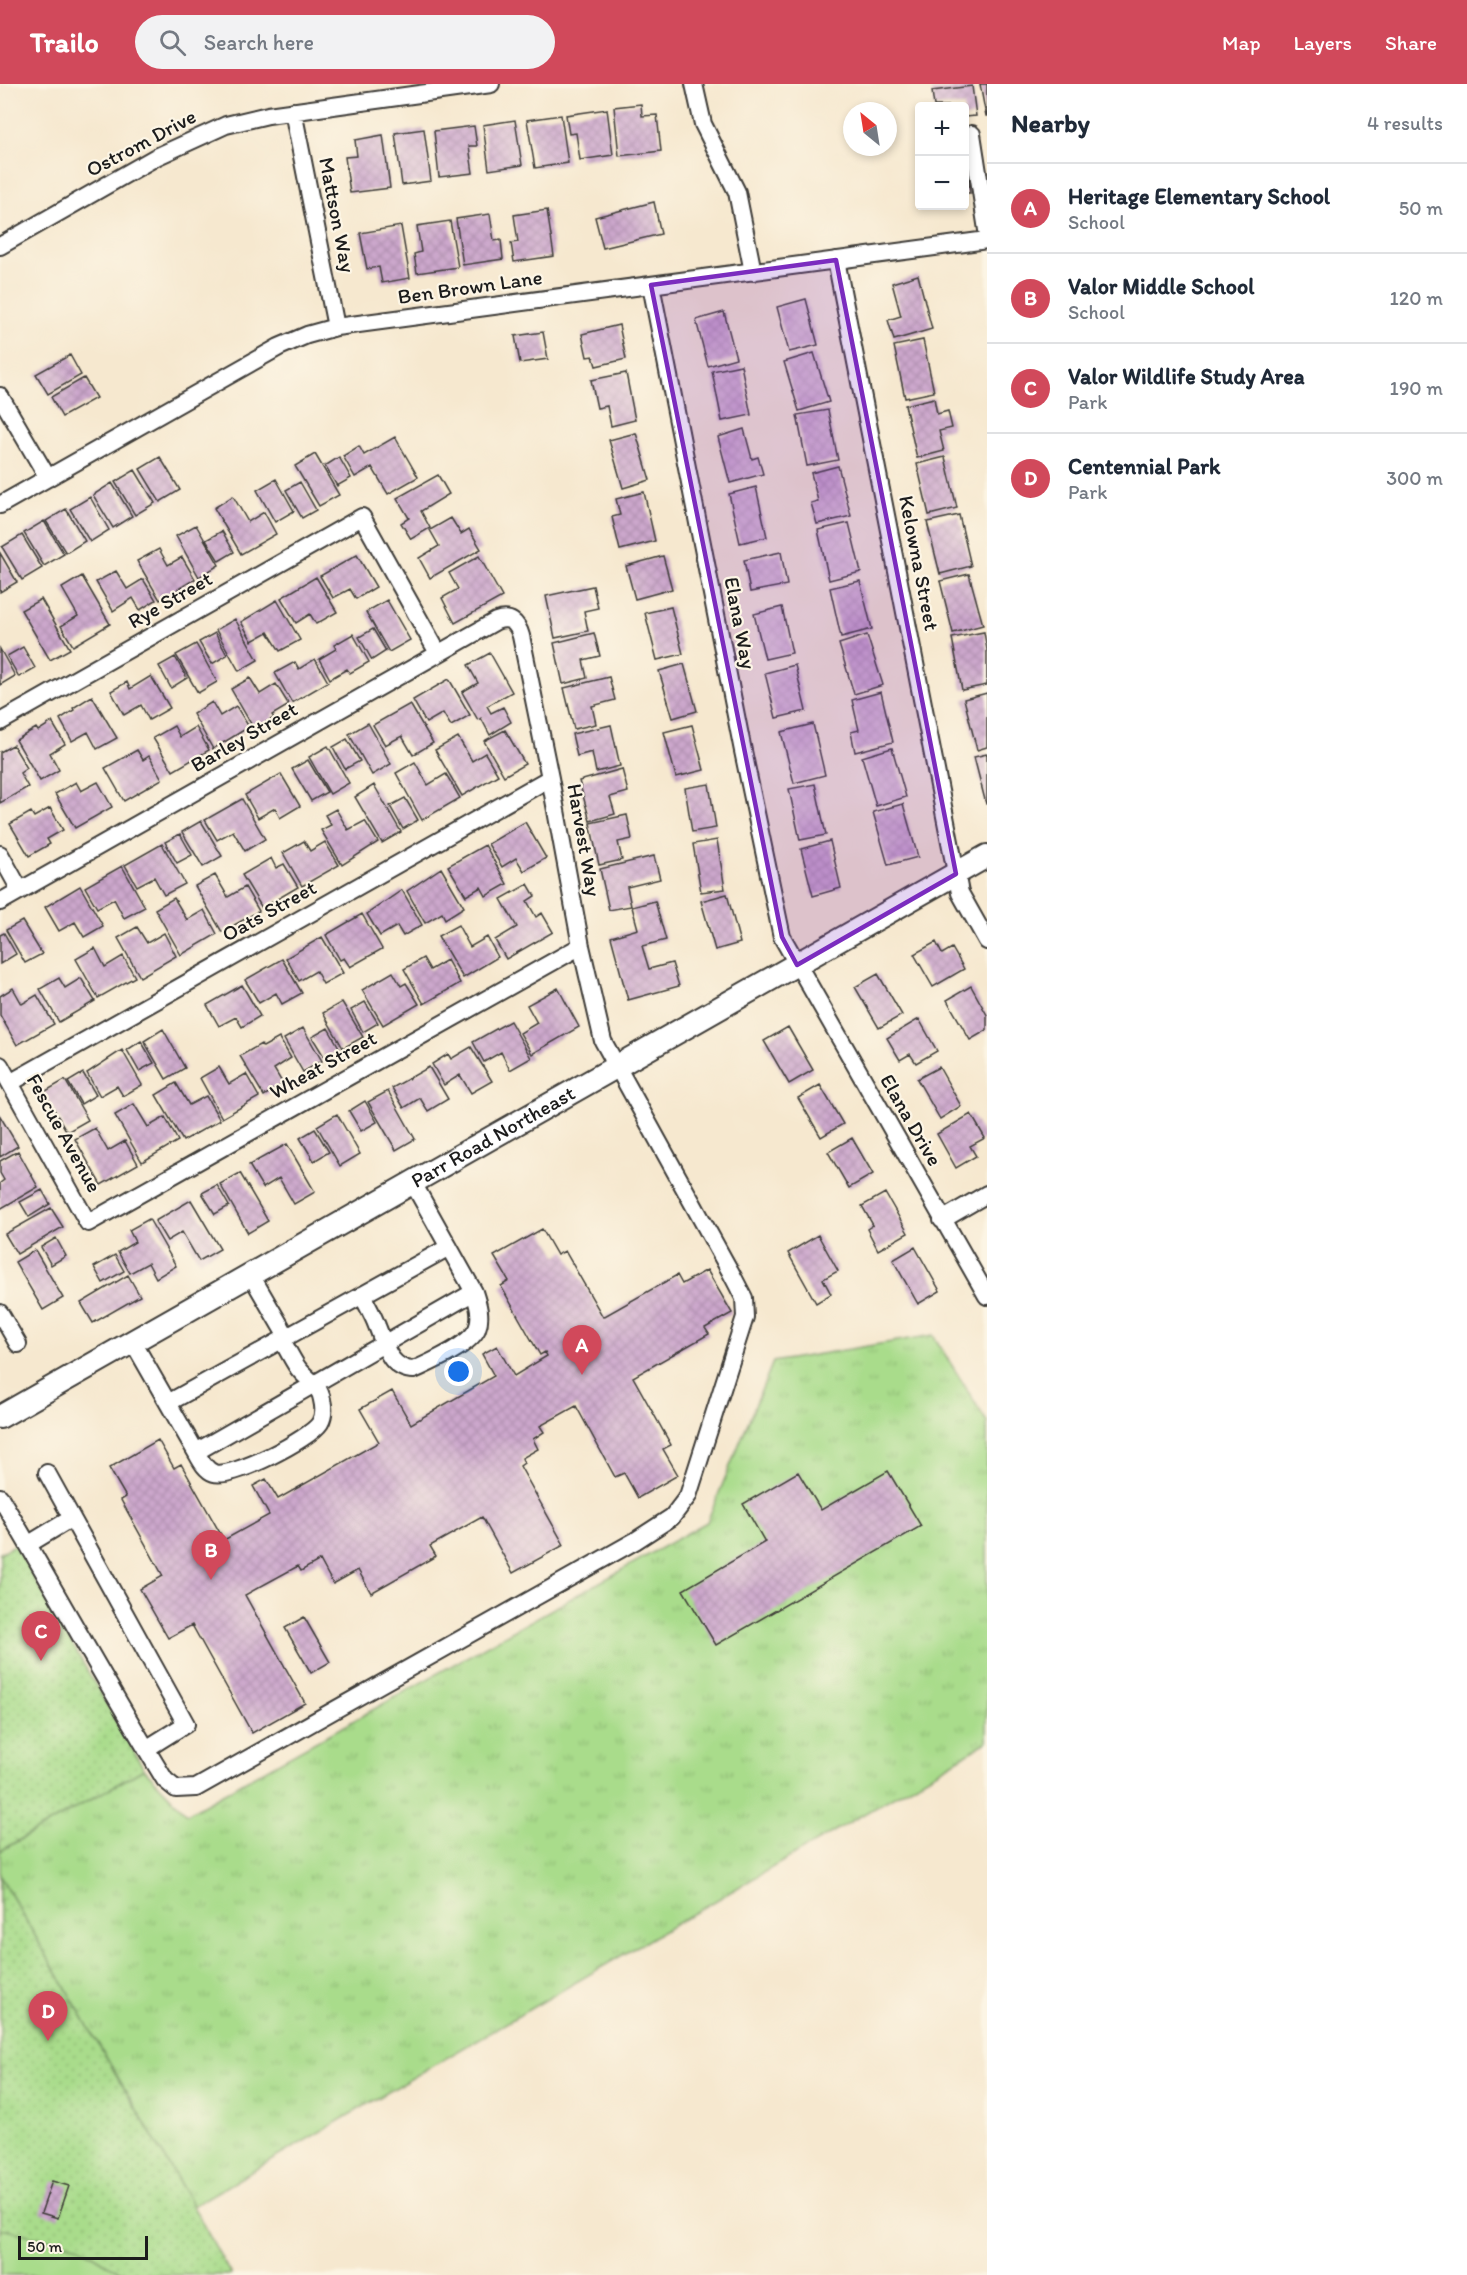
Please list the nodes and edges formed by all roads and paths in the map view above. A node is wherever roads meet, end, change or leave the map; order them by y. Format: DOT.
graph roads {
  1 [pos="491,84"];
  2 [pos="694,84"];
  3 [pos="293,111"];
  4 [pos="972,134"];
  5 [pos="987,230"];
  6 [pos="987,240"];
  7 [pos="0,246"];
  8 [pos="836,260"];
  9 [pos="753,272"];
  10 [pos="651,285"];
  11 [pos="336,327"];
  12 [pos="0,396"];
  13 [pos="48,478"];
  14 [pos="0,505"];
  15 [pos="512,620"];
  16 [pos="438,653"];
  17 [pos="0,722"];
  18 [pos="550,778"];
  19 [pos="0,854"];
  20 [pos="987,856"];
  21 [pos="956,874"];
  22 [pos="20,890"];
  23 [pos="0,902"];
  24 [pos="987,941"];
  25 [pos="581,946"];
  26 [pos="797,965"];
  27 [pos="0,1065"];
  28 [pos="617,1067"];
  29 [pos="10,1083"];
  30 [pos="413,1183"];
  31 [pos="987,1194"];
  32 [pos="942,1220"];
  33 [pos="88,1223"];
  34 [pos="449,1247"];
  35 [pos="251,1275"];
  36 [pos="474,1292"];
  37 [pos="362,1295"];
  38 [pos="987,1296"];
  39 [pos="0,1312"];
  40 [pos="284,1339"];
  41 [pos="133,1342"];
  42 [pos="18,1344"];
  43 [pos="383,1345"];
  44 [pos="315,1384"];
  45 [pos="168,1403"];
  46 [pos="0,1417"];
  47 [pos="196,1452"];
  48 [pos="47,1473"];
  49 [pos="0,1497"];
  50 [pos="72,1518"];
  51 [pos="28,1544"];
  52 [pos="146,1749"];
  1 -- 3 [label="street, Ostrom Drive"];
  2 -- 9 [label="street"];
  3 -- 7 [label="street, Ostrom Drive"];
  3 -- 11 [label="street, Mattson Way"];
  4 -- 5 [label="street"];
  6 -- 8 [label="street, Ben Brown Lane"];
  8 -- 9 [label="street, Ben Brown Lane"];
  8 -- 21 [label="street, Kelowna Street"];
  9 -- 10 [label="street, Ben Brown Lane"];
  10 -- 11 [label="street, Ben Brown Lane"];
  10 -- 26 [label="street, Elana Way"];
  11 -- 13 [label="street, Ben Brown Lane"];
  12 -- 13 [label="street"];
  13 -- 14 [label="street, Ben Brown Lane"];
  15 -- 16 [label="street, Barley Street"];
  15 -- 18 [label="street, Harvest Way"];
  16 -- 17 [label="street, Rye Street"];
  16 -- 22 [label="street, Barley Street"];
  18 -- 25 [label="street, Harvest Way"];
  18 -- 29 [label="street, Oats Street"];
  19 -- 22 [label="street"];
  20 -- 21 [label="main road, Parr Road Northeast"];
  21 -- 24 [label="street, Kelowna Street"];
  21 -- 26 [label="main road, Parr Road Northeast"];
  22 -- 23 [label="street, Barley Street"];
  25 -- 28 [label="street, Harvest Way"];
  25 -- 33 [label="street, Wheat Street"];
  26 -- 28 [label="main road, Parr Road Northeast"];
  26 -- 32 [label="street, Elana Drive"];
  27 -- 29 [label="street, Fescue Avenue"];
  28 -- 30 [label="main road, Parr Road Northeast"];
  28 -- 52 [label="street, Harvest Way"];
  29 -- 33 [label="street, Fescue Avenue"];
  30 -- 34 [label="street"];
  30 -- 35 [label="main road, Parr Road Northeast"];
  31 -- 32 [label="street"];
  32 -- 38 [label="street, Elana Drive"];
  34 -- 36 [label="street"];
  34 -- 37 [label="street"];
  35 -- 40 [label="street"];
  35 -- 41 [label="main road, Parr Road Northeast"];
  36 -- 43 [label="street"];
  36 -- 43 [label="street"];
  37 -- 40 [label="street"];
  37 -- 43 [label="street"];
  39 -- 42 [label="street"];
  40 -- 44 [label="street"];
  40 -- 45 [label="street"];
  41 -- 45 [label="street"];
  41 -- 46 [label="main road, Parr Road Northeast"];
  43 -- 44 [label="street"];
  44 -- 47 [label="street"];
  44 -- 47 [label="street"];
  45 -- 47 [label="street"];
  48 -- 50 [label="street"];
  49 -- 51 [label="street"];
  50 -- 51 [label="street"];
  50 -- 52 [label="street"];
  51 -- 52 [label="street"];
}
